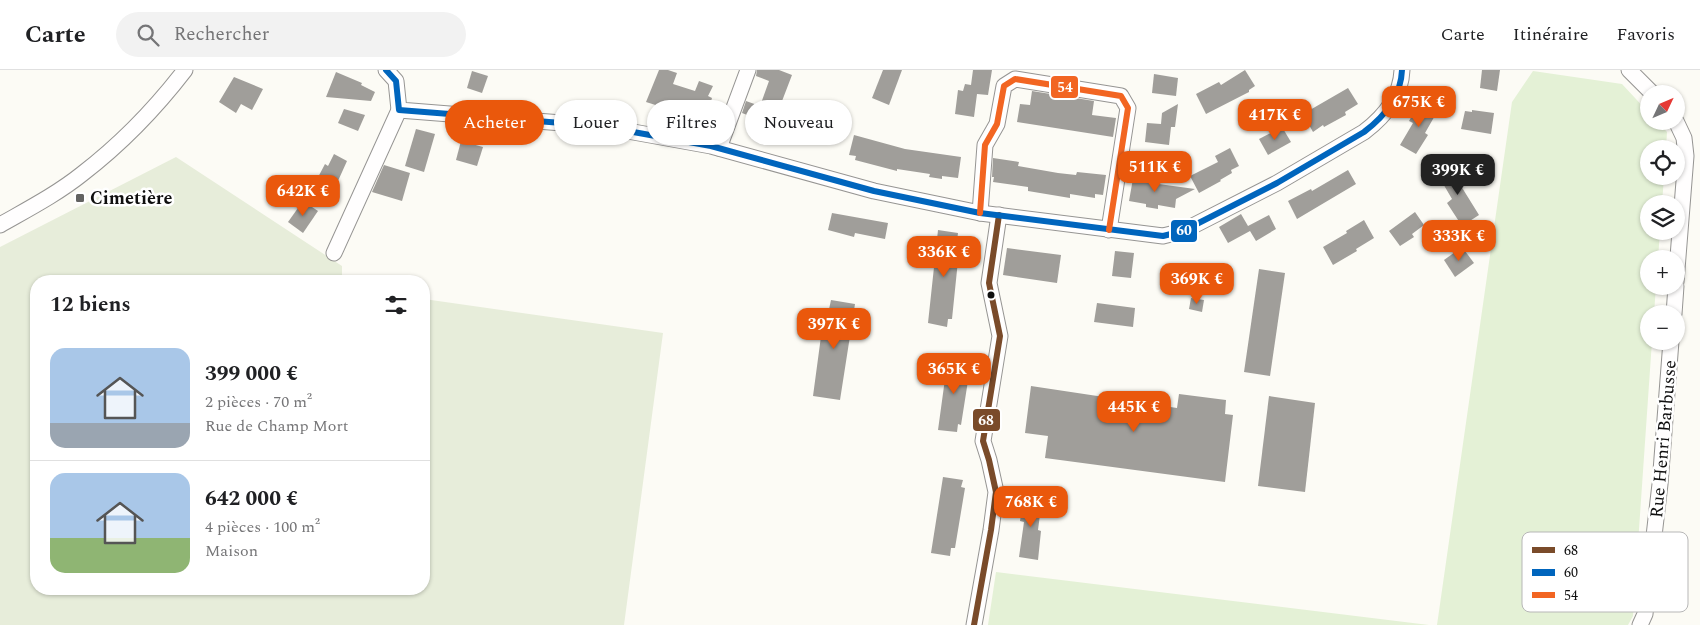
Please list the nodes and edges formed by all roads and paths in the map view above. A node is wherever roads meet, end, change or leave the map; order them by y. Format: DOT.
graph roads {
  1 [pos="185,70"];
  2 [pos="748,70"];
  3 [pos="1402,70"];
  4 [pos="1629,70"];
  5 [pos="391,76"];
  6 [pos="1644,85"];
  7 [pos="399,110"];
  8 [pos="1680,130"];
  9 [pos="720,148"];
  10 [pos="980,212"];
  11 [pos="999,215"];
  12 [pos="0,225"];
  13 [pos="1109,230"];
  14 [pos="1679,250"];
  15 [pos="334,253"];
  16 [pos="1670,350"];
  17 [pos="1654,532"];
  18 [pos="1645,612"];
  19 [pos="974,625"];
  20 [pos="1640,625"];
  1 -- 12 [label="street"];
  2 -- 9 [label="street"];
  3 -- 13 [label="street"];
  4 -- 6 [label="street"];
  5 -- 7 [label="street"];
  7 -- 9 [label="street"];
  7 -- 15 [label="street"];
  8 -- 14 [label="street"];
  9 -- 10 [label="street"];
  10 -- 11 [label="street"];
  10 -- 13 [label="street"];
  11 -- 13 [label="street"];
  11 -- 19 [label="street"];
  16 -- 17 [label="street, Rue Henri Barbusse"];
  18 -- 20 [label="street, Rue Henri Barbusse"];
}
